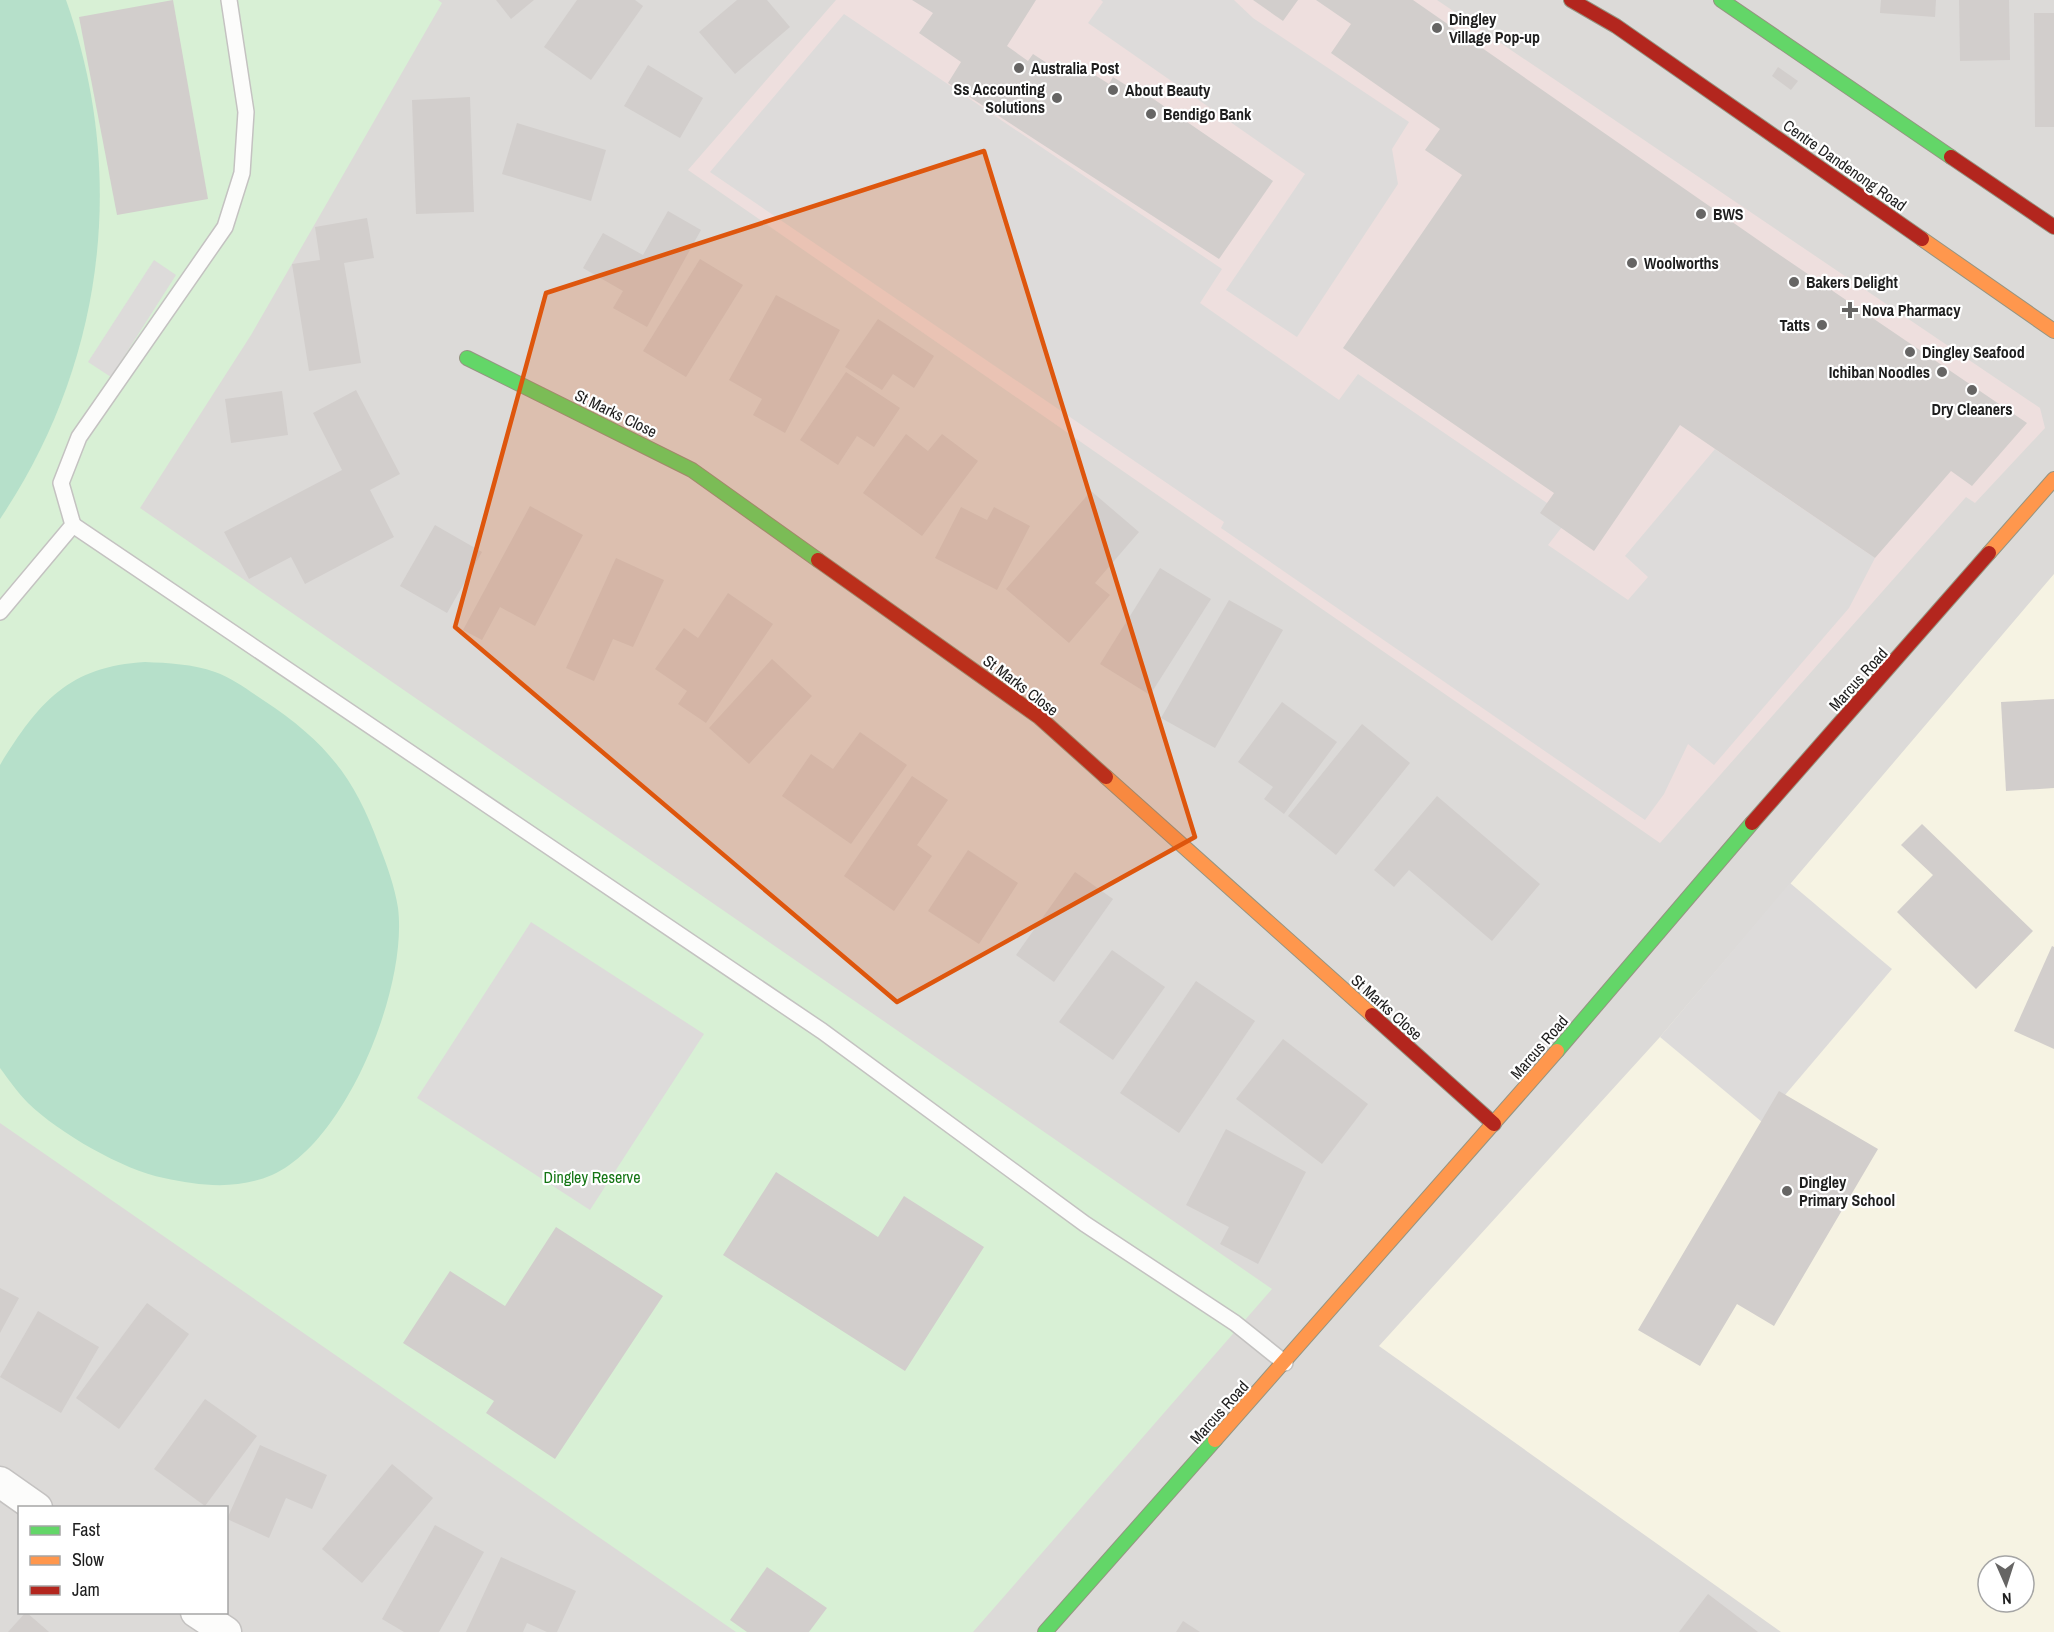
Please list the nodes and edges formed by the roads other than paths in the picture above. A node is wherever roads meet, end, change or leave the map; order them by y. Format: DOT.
graph roads {
  1 [pos="229,0"];
  2 [pos="1571,0"];
  3 [pos="1586,0"];
  4 [pos="1721,0"];
  5 [pos="1616,26"];
  6 [pos="2054,227"];
  7 [pos="2054,331"];
  8 [pos="467,358"];
  9 [pos="2054,479"];
  10 [pos="73,525"];
  11 [pos="0,612"];
  12 [pos="1494,1124"];
  13 [pos="1285,1363"];
  14 [pos="0,1482"];
  15 [pos="34,1506"];
  16 [pos="199,1614"];
  17 [pos="226,1632"];
  18 [pos="1045,1632"];
  1 -- 10 [label="lane"];
  2 -- 5 [label="main road, Centre Dandenong Road"];
  3 -- 5 [label="main road, Centre Dandenong Road"];
  4 -- 6 [label="main road"];
  5 -- 7 [label="main road, Centre Dandenong Road"];
  8 -- 12 [label="main road, St Marks Close"];
  9 -- 12 [label="main road, Marcus Road"];
  10 -- 11 [label="lane"];
  10 -- 13 [label="lane"];
  12 -- 13 [label="main road, Marcus Road"];
  13 -- 18 [label="main road, Marcus Road"];
  14 -- 15 [label="street"];
  16 -- 17 [label="street"];
}
